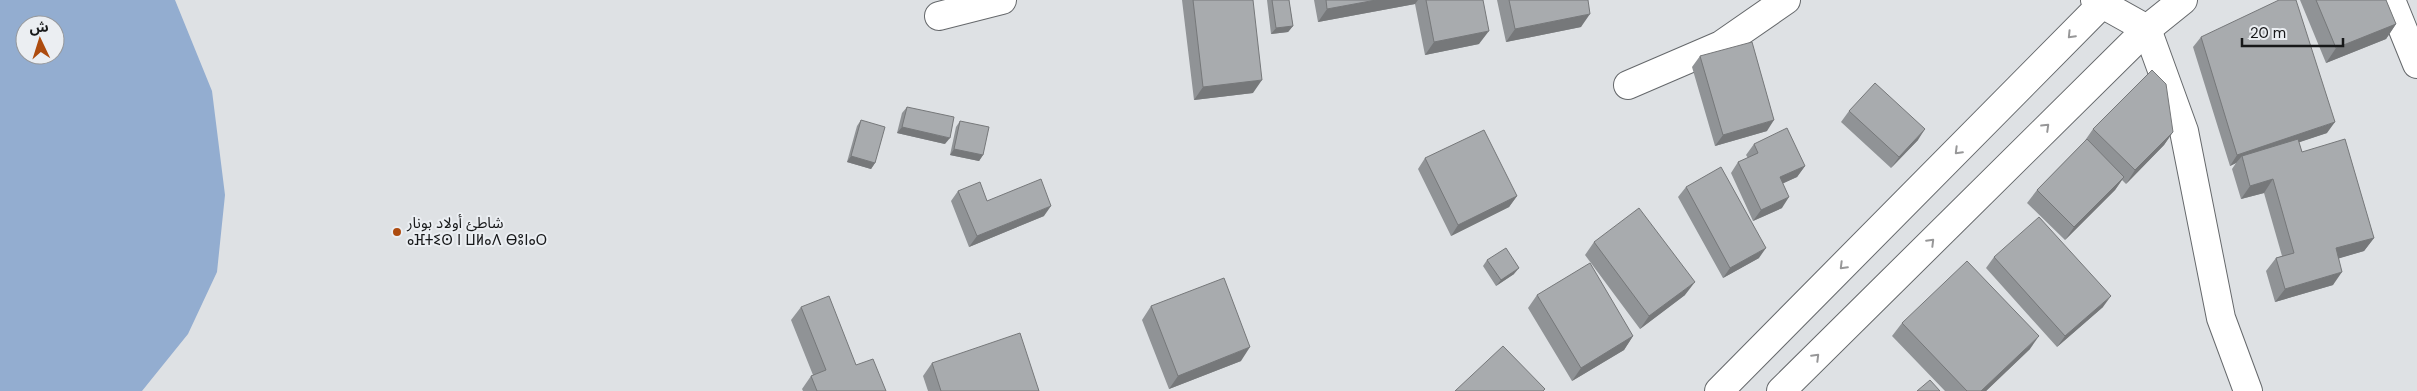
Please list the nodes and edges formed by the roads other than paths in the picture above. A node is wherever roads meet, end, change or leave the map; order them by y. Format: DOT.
graph roads {
  1 [pos="1002,0"];
  2 [pos="1786,0"];
  3 [pos="2183,0"];
  4 [pos="2391,0"];
  5 [pos="2101,1"];
  6 [pos="939,16"];
  7 [pos="2147,29"];
  8 [pos="2417,64"];
  9 [pos="1628,85"];
  10 [pos="1719,391"];
  11 [pos="1781,391"];
  12 [pos="2248,391"];
  1 -- 6 [label="main road"];
  2 -- 9 [label="main road"];
  3 -- 7 [label="main road"];
  4 -- 8 [label="main road"];
  5 -- 7 [label="main road"];
  5 -- 10 [label="main road, one-way"];
  11 -- 7 [label="main road, one-way"];
  7 -- 12 [label="main road"];
}
